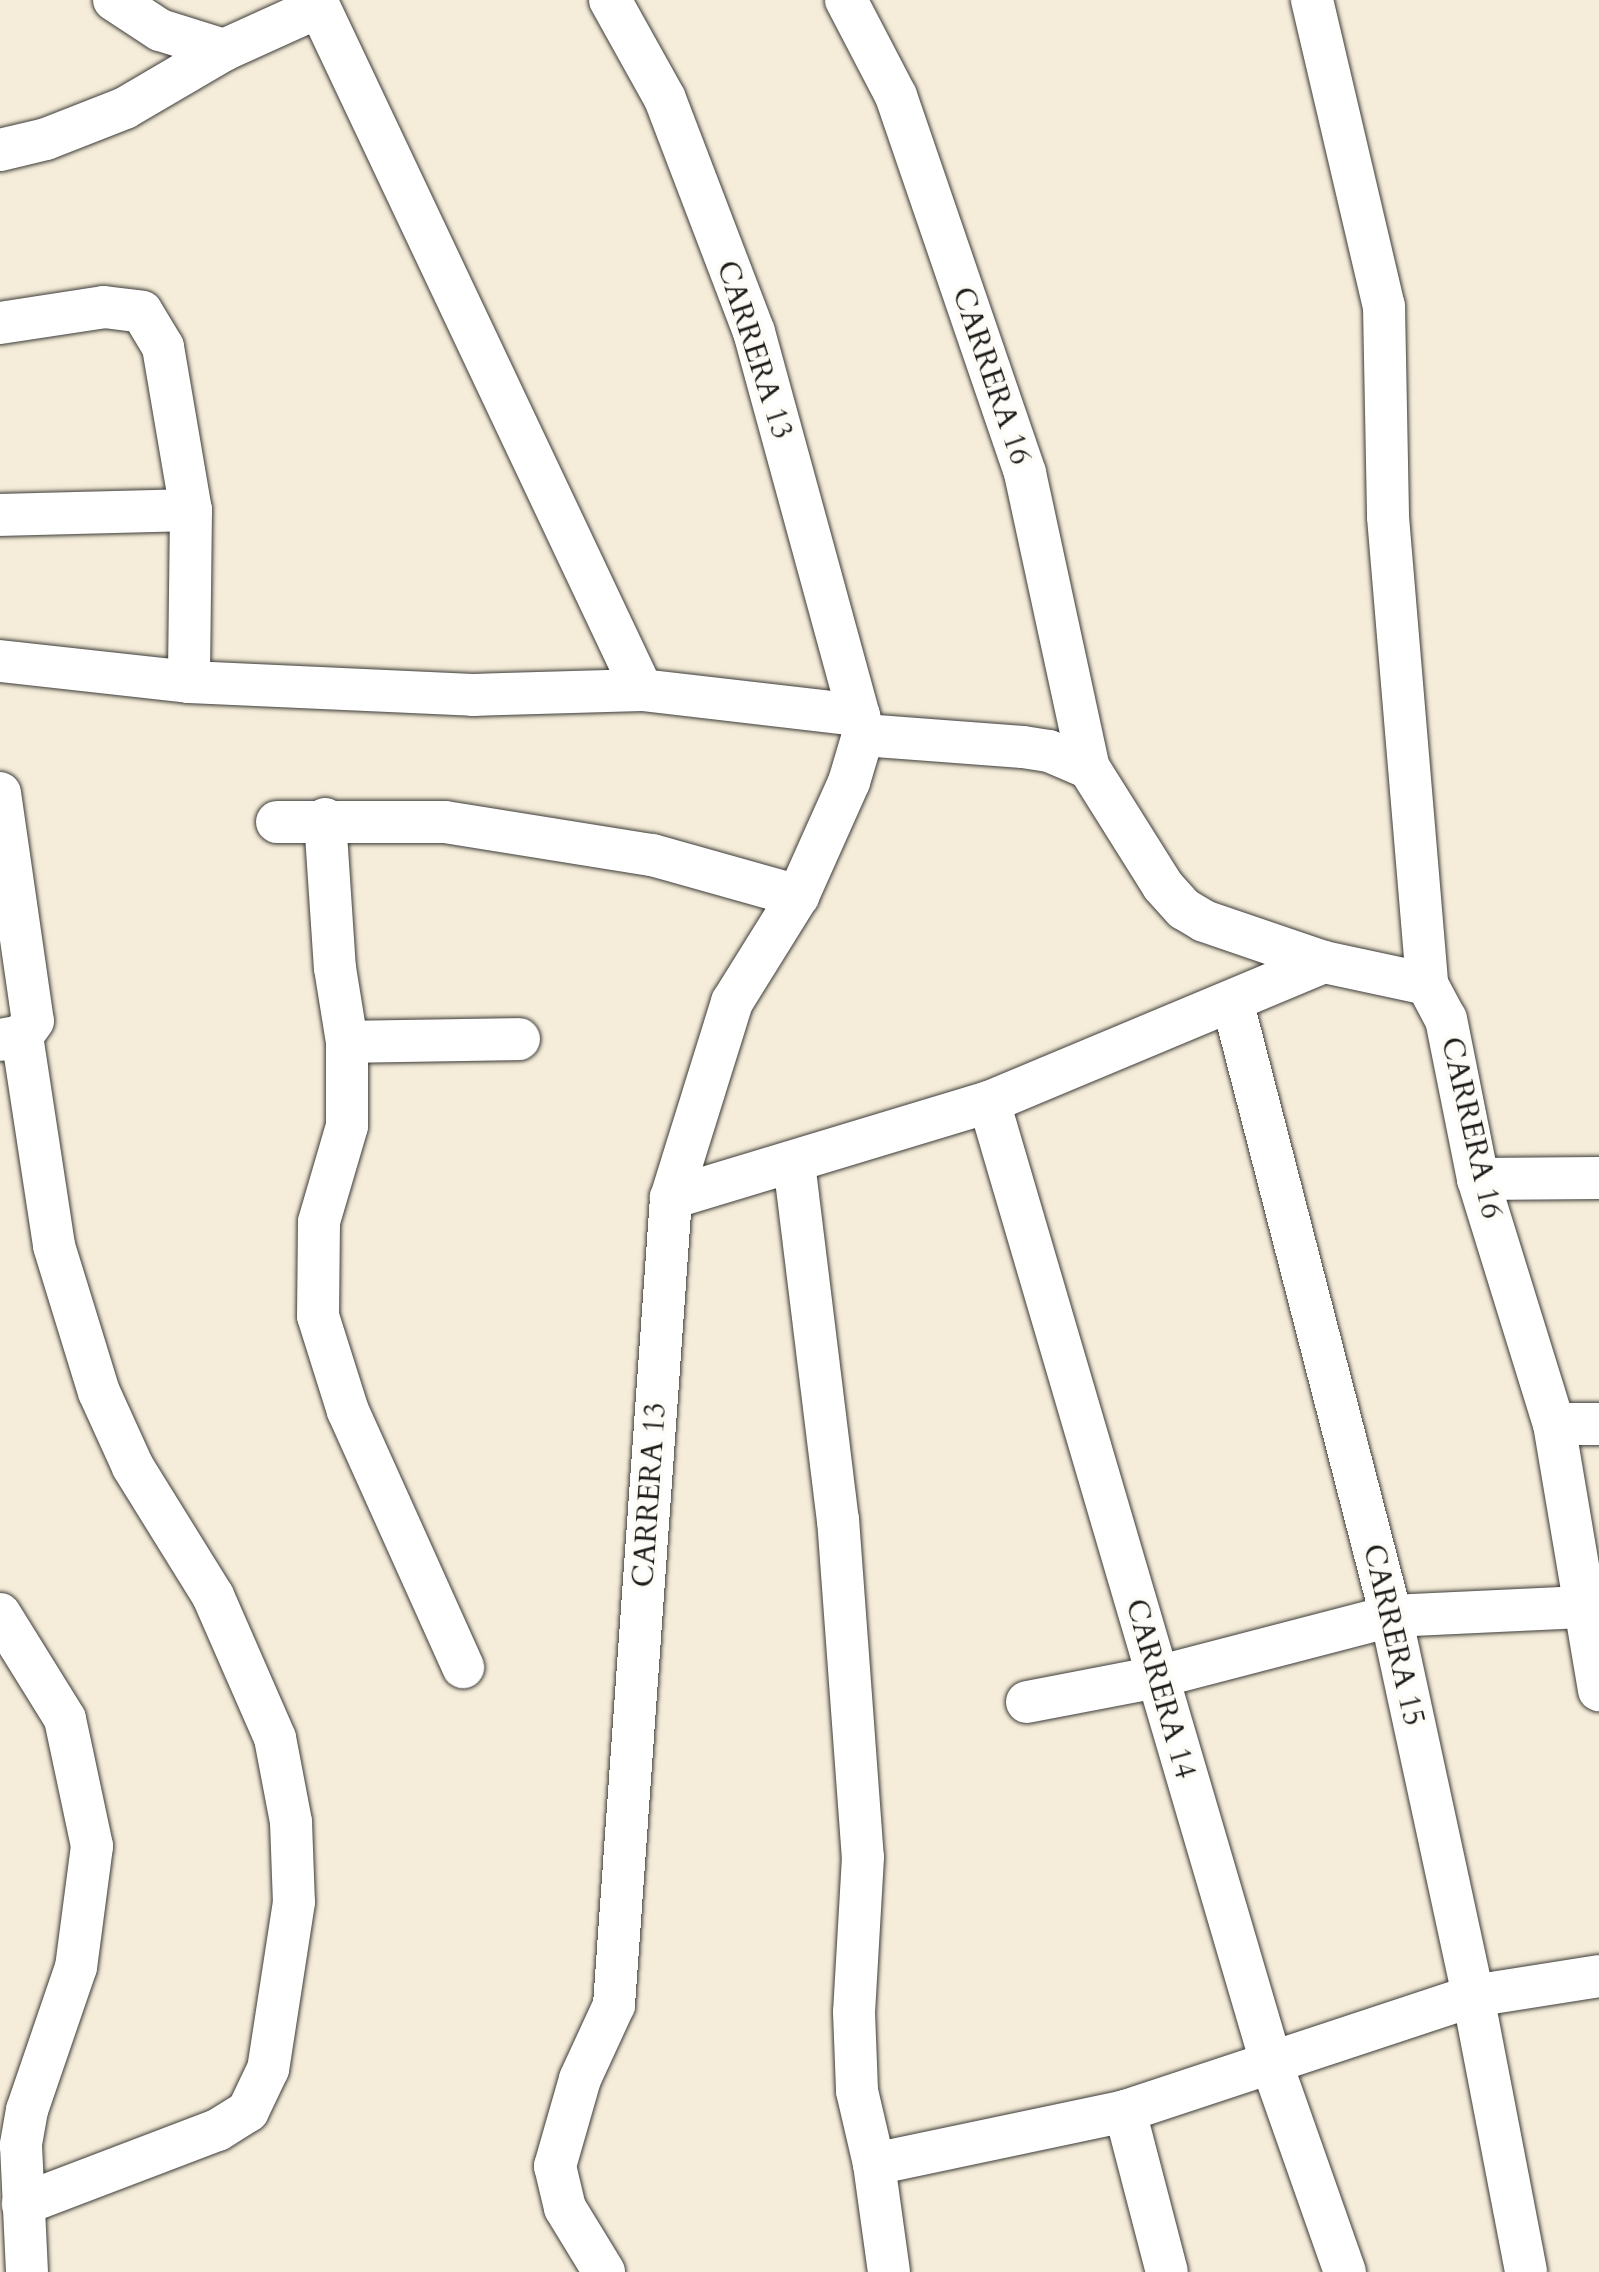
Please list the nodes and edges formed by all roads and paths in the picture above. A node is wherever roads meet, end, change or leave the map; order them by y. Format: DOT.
graph roads {
  1 [pos="114,0"];
  2 [pos="610,0"];
  3 [pos="846,0"];
  4 [pos="1312,0"];
  5 [pos="318,3"];
  6 [pos="224,50"];
  7 [pos="0,150"];
  8 [pos="0,323"];
  9 [pos="191,510"];
  10 [pos="0,515"];
  11 [pos="0,661"];
  12 [pos="189,682"];
  13 [pos="642,690"];
  14 [pos="861,725"];
  15 [pos="1089,768"];
  16 [pos="0,793"];
  17 [pos="325,819"];
  18 [pos="277,822"];
  19 [pos="2,846"];
  20 [pos="798,896"];
  21 [pos="1324,962"];
  22 [pos="1427,984"];
  23 [pos="1233,1004"];
  24 [pos="11,1038"];
  25 [pos="519,1039"];
  26 [pos="347,1042"];
  27 [pos="989,1102"];
  28 [pos="794,1163"];
  29 [pos="1599,1178"];
  30 [pos="1478,1179"];
  31 [pos="671,1198"];
  32 [pos="1554,1424"];
  33 [pos="1599,1424"];
  34 [pos="1583,1607"];
  35 [pos="0,1614"];
  36 [pos="1391,1616"];
  37 [pos="463,1667"];
  38 [pos="1598,1670"];
  39 [pos="1157,1677"];
  40 [pos="1027,1702"];
  41 [pos="1599,1976"];
  42 [pos="1473,1996"];
  43 [pos="1271,2062"];
  44 [pos="1125,2111"];
  45 [pos="874,2164"];
  46 [pos="23,2204"];
  47 [pos="27,2272"];
  48 [pos="604,2272"];
  49 [pos="889,2272"];
  50 [pos="1167,2272"];
  51 [pos="1345,2272"];
  52 [pos="1526,2272"];
  1 -- 6 [label="street"];
  2 -- 14 [label="street, CARRERA 13"];
  3 -- 15 [label="street, CARRERA 16"];
  4 -- 22 [label="street"];
  5 -- 6 [label="street"];
  5 -- 13 [label="street"];
  6 -- 7 [label="street"];
  8 -- 9 [label="street"];
  9 -- 10 [label="street"];
  9 -- 12 [label="street"];
  11 -- 12 [label="street"];
  12 -- 13 [label="street"];
  13 -- 14 [label="street"];
  14 -- 15 [label="street"];
  14 -- 20 [label="street, CARRERA 13"];
  15 -- 21 [label="street, CARRERA 16"];
  16 -- 19 [label="street"];
  17 -- 18 [label="street"];
  17 -- 20 [label="street"];
  17 -- 26 [label="street"];
  19 -- 24 [label="street"];
  20 -- 31 [label="street, CARRERA 13"];
  21 -- 22 [label="street, CARRERA 16"];
  21 -- 23 [label="street"];
  22 -- 30 [label="street, CARRERA 16"];
  23 -- 27 [label="street"];
  23 -- 36 [label="street, CARRERA 15"];
  24 -- 46 [label="street"];
  25 -- 26 [label="street"];
  26 -- 37 [label="street"];
  27 -- 28 [label="street"];
  27 -- 39 [label="street, CARRERA 14"];
  28 -- 31 [label="street"];
  28 -- 45 [label="street"];
  29 -- 30 [label="street"];
  30 -- 32 [label="street, CARRERA 16"];
  31 -- 48 [label="street, CARRERA 13"];
  32 -- 33 [label="street"];
  32 -- 34 [label="street, CARRERA 16"];
  34 -- 36 [label="street"];
  34 -- 38 [label="street, CARRERA 16"];
  35 -- 46 [label="street"];
  36 -- 39 [label="street"];
  36 -- 42 [label="street, CARRERA 15"];
  39 -- 40 [label="street"];
  39 -- 43 [label="street, CARRERA 14"];
  41 -- 42 [label="street"];
  42 -- 43 [label="street"];
  42 -- 52 [label="street, CARRERA 15"];
  43 -- 44 [label="street"];
  43 -- 51 [label="street, CARRERA 14"];
  44 -- 45 [label="street"];
  44 -- 50 [label="street"];
  45 -- 49 [label="street"];
  46 -- 47 [label="street"];
}
